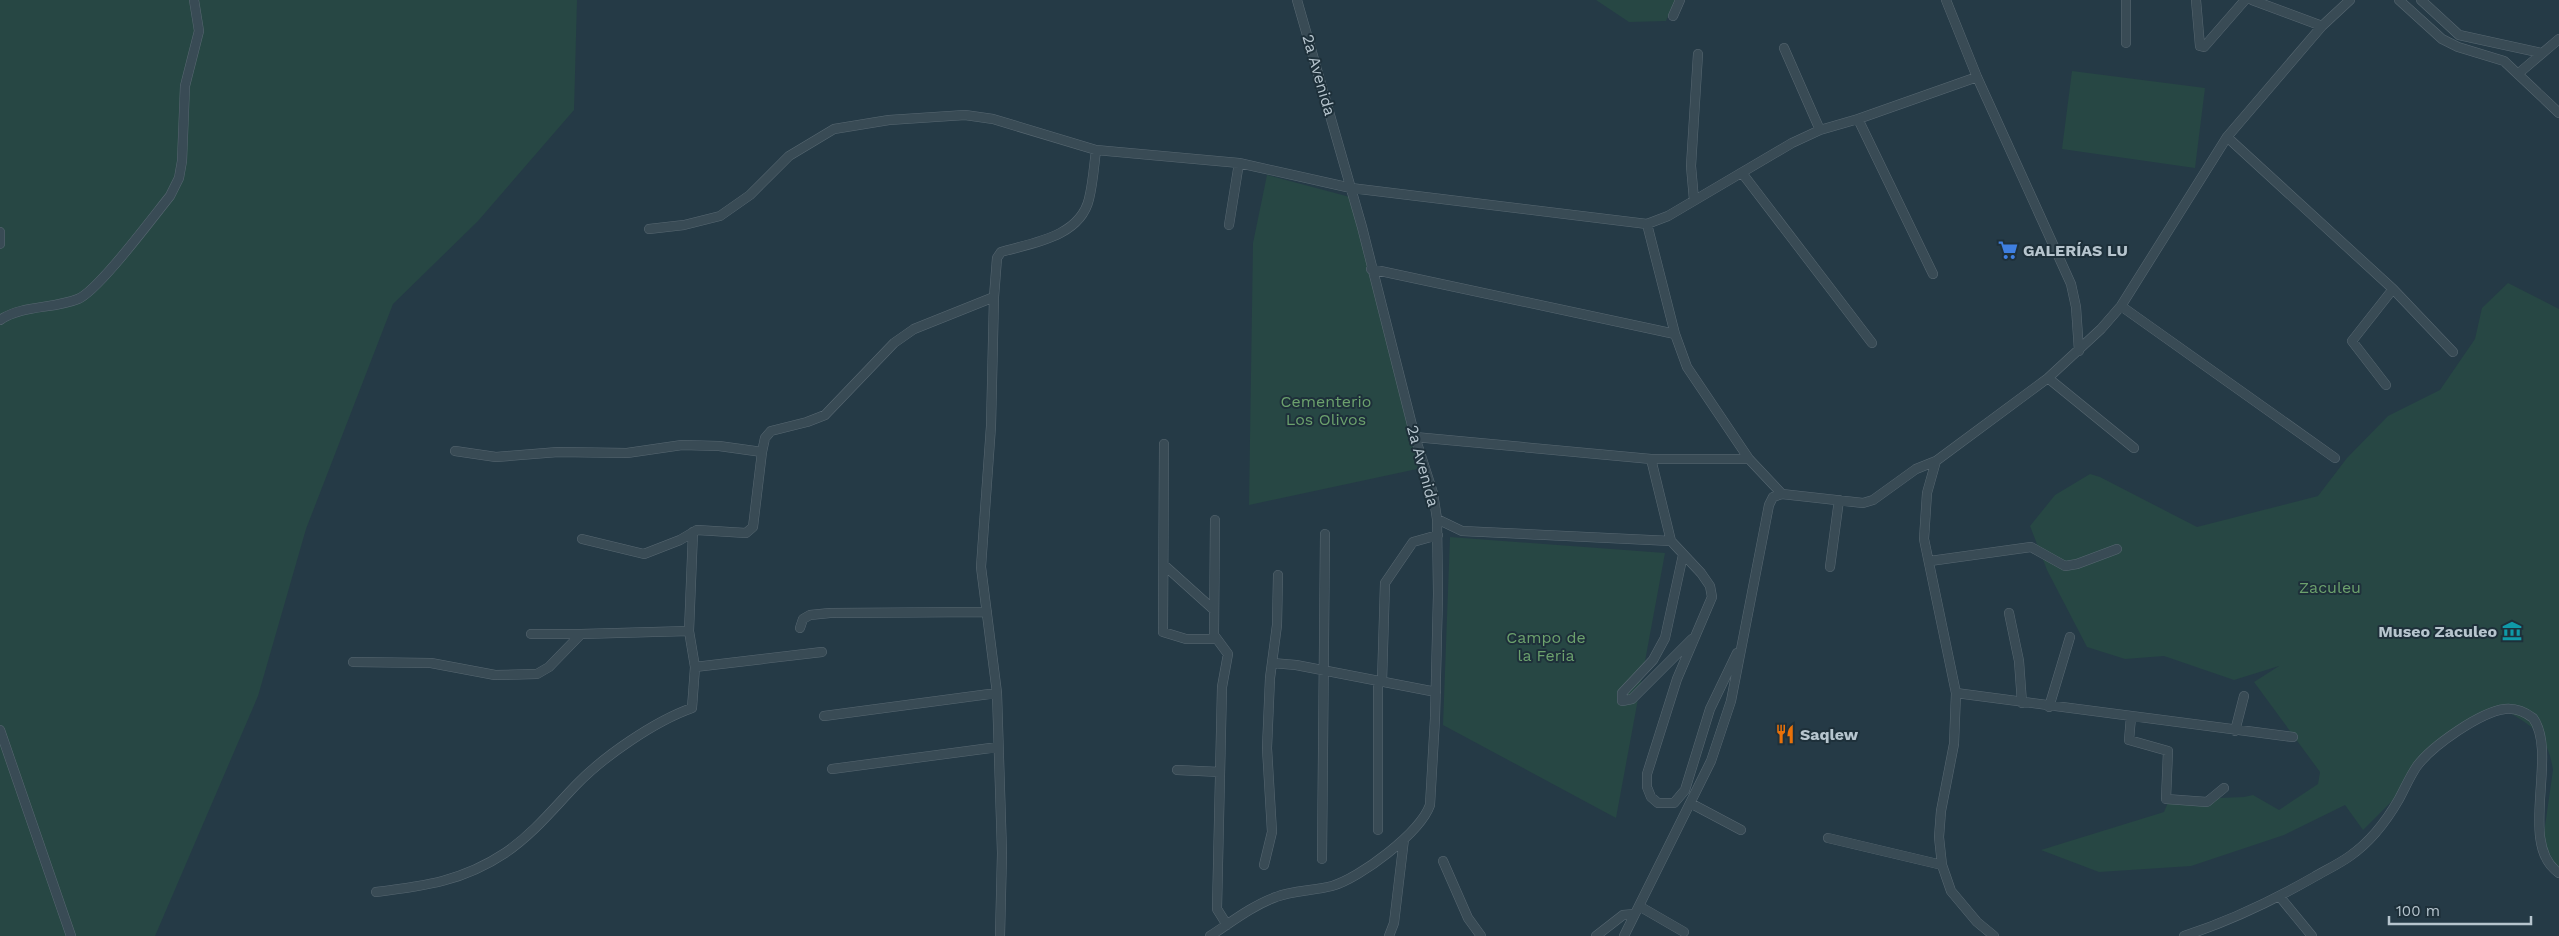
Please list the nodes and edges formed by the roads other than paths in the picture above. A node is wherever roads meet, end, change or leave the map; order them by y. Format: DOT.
graph roads {
  1 [pos="194,0"];
  2 [pos="1297,0"];
  3 [pos="1680,0"];
  4 [pos="1946,0"];
  5 [pos="2126,0"];
  6 [pos="2196,0"];
  7 [pos="2245,0"];
  8 [pos="2252,0"];
  9 [pos="2350,0"];
  10 [pos="2399,0"];
  11 [pos="2420,0"];
  12 [pos="1673,16"];
  13 [pos="2322,26"];
  14 [pos="2559,39"];
  15 [pos="2126,42"];
  16 [pos="1784,48"];
  17 [pos="2542,53"];
  18 [pos="1698,54"];
  19 [pos="2519,73"];
  20 [pos="1977,77"];
  21 [pos="2559,113"];
  22 [pos="1858,119"];
  23 [pos="1820,130"];
  24 [pos="2227,138"];
  25 [pos="1096,150"];
  26 [pos="1239,163"];
  27 [pos="1742,172"];
  28 [pos="1351,188"];
  29 [pos="1694,200"];
  30 [pos="1647,224"];
  31 [pos="1229,225"];
  32 [pos="649,229"];
  33 [pos="0,232"];
  34 [pos="0,244"];
  35 [pos="1372,269"];
  36 [pos="1933,274"];
  37 [pos="2393,289"];
  38 [pos="994,297"];
  39 [pos="2121,306"];
  40 [pos="0,320"];
  41 [pos="1675,334"];
  42 [pos="1872,343"];
  43 [pos="2078,351"];
  44 [pos="2453,352"];
  45 [pos="2048,378"];
  46 [pos="2386,385"];
  47 [pos="1415,437"];
  48 [pos="1164,444"];
  49 [pos="2134,448"];
  50 [pos="455,451"];
  51 [pos="762,452"];
  52 [pos="2335,458"];
  53 [pos="1651,459"];
  54 [pos="1749,459"];
  55 [pos="1936,461"];
  56 [pos="1782,494"];
  57 [pos="1839,500"];
  58 [pos="1438,519"];
  59 [pos="1215,520"];
  60 [pos="693,532"];
  61 [pos="1324,534"];
  62 [pos="1438,535"];
  63 [pos="582,539"];
  64 [pos="1671,541"];
  65 [pos="2117,549"];
  66 [pos="1683,555"];
  67 [pos="1930,561"];
  68 [pos="1164,566"];
  69 [pos="1830,567"];
  70 [pos="1278,575"];
  71 [pos="1214,610"];
  72 [pos="987,612"];
  73 [pos="2009,613"];
  74 [pos="800,628"];
  75 [pos="690,631"];
  76 [pos="1697,633"];
  77 [pos="531,634"];
  78 [pos="581,634"];
  79 [pos="2070,636"];
  80 [pos="1215,639"];
  81 [pos="1744,639"];
  82 [pos="822,652"];
  83 [pos="353,662"];
  84 [pos="1272,663"];
  85 [pos="695,667"];
  86 [pos="1324,670"];
  87 [pos="1380,681"];
  88 [pos="1436,692"];
  89 [pos="997,693"];
  90 [pos="1956,693"];
  91 [pos="2244,696"];
  92 [pos="2022,703"];
  93 [pos="2049,707"];
  94 [pos="824,716"];
  95 [pos="2131,717"];
  96 [pos="0,730"];
  97 [pos="2236,731"];
  98 [pos="2293,737"];
  99 [pos="998,747"];
  100 [pos="2552,758"];
  101 [pos="832,769"];
  102 [pos="1177,770"];
  103 [pos="1220,772"];
  104 [pos="2224,788"];
  105 [pos="2551,790"];
  106 [pos="1692,804"];
  107 [pos="1378,830"];
  108 [pos="1741,830"];
  109 [pos="1828,838"];
  110 [pos="1404,839"];
  111 [pos="1322,859"];
  112 [pos="1443,861"];
  113 [pos="1264,865"];
  114 [pos="1942,865"];
  115 [pos="2559,873"];
  116 [pos="376,892"];
  117 [pos="2280,897"];
  118 [pos="1637,910"];
  119 [pos="1227,925"];
  120 [pos="1684,932"];
  121 [pos="72,936"];
  122 [pos="1000,936"];
  123 [pos="1210,936"];
  124 [pos="1389,936"];
  125 [pos="1481,936"];
  126 [pos="1596,936"];
  127 [pos="1625,936"];
  128 [pos="1994,936"];
  129 [pos="2184,936"];
  130 [pos="2312,936"];
  1 -- 40 [label="street"];
  2 -- 28 [label="street, 2a Avenida"];
  3 -- 12 [label="street"];
  4 -- 20 [label="street"];
  5 -- 15 [label="street"];
  6 -- 7 [label="street"];
  8 -- 13 [label="street"];
  9 -- 13 [label="street"];
  10 -- 19 [label="street"];
  11 -- 17 [label="street"];
  13 -- 24 [label="street"];
  14 -- 17 [label="street"];
  16 -- 23 [label="street"];
  17 -- 19 [label="street"];
  18 -- 29 [label="street"];
  19 -- 21 [label="street"];
  20 -- 22 [label="street"];
  20 -- 43 [label="street"];
  22 -- 23 [label="street"];
  22 -- 36 [label="street"];
  23 -- 27 [label="street"];
  24 -- 37 [label="street"];
  24 -- 39 [label="street"];
  25 -- 26 [label="street"];
  25 -- 32 [label="street"];
  25 -- 38 [label="street"];
  26 -- 28 [label="street"];
  26 -- 31 [label="street"];
  27 -- 29 [label="street"];
  27 -- 42 [label="street"];
  28 -- 30 [label="street"];
  28 -- 35 [label="street, 2a Avenida"];
  29 -- 30 [label="street"];
  30 -- 41 [label="street"];
  33 -- 34 [label="street"];
  35 -- 41 [label="street"];
  35 -- 47 [label="street, 2a Avenida"];
  37 -- 44 [label="street"];
  37 -- 46 [label="street"];
  38 -- 51 [label="street"];
  38 -- 72 [label="street"];
  39 -- 43 [label="street"];
  39 -- 52 [label="street"];
  41 -- 54 [label="street"];
  43 -- 45 [label="street"];
  45 -- 49 [label="street"];
  45 -- 55 [label="street"];
  47 -- 53 [label="street"];
  47 -- 58 [label="street, 2a Avenida"];
  48 -- 68 [label="street"];
  50 -- 51 [label="street"];
  51 -- 60 [label="street"];
  53 -- 54 [label="street"];
  53 -- 64 [label="street"];
  54 -- 56 [label="street"];
  55 -- 57 [label="street"];
  55 -- 67 [label="street"];
  56 -- 57 [label="street"];
  56 -- 81 [label="street"];
  57 -- 69 [label="street"];
  58 -- 62 [label="street, 2a Avenida"];
  58 -- 64 [label="street"];
  59 -- 71 [label="street"];
  60 -- 63 [label="street"];
  60 -- 75 [label="street"];
  61 -- 86 [label="street"];
  62 -- 87 [label="street"];
  62 -- 88 [label="street, 2a Avenida"];
  64 -- 66 [label="street"];
  65 -- 67 [label="street"];
  66 -- 76 [label="street"];
  66 -- 76 [label="street"];
  67 -- 90 [label="street"];
  68 -- 71 [label="street"];
  68 -- 80 [label="street"];
  70 -- 84 [label="street"];
  71 -- 80 [label="street"];
  72 -- 74 [label="street"];
  72 -- 89 [label="street"];
  73 -- 92 [label="street"];
  75 -- 78 [label="street"];
  75 -- 85 [label="street"];
  76 -- 81 [label="street"];
  77 -- 78 [label="street"];
  78 -- 83 [label="street"];
  79 -- 93 [label="street"];
  80 -- 103 [label="street"];
  81 -- 106 [label="street"];
  82 -- 85 [label="street"];
  84 -- 86 [label="street"];
  84 -- 113 [label="street"];
  85 -- 116 [label="street"];
  86 -- 87 [label="street"];
  86 -- 111 [label="street"];
  87 -- 88 [label="street"];
  87 -- 107 [label="street"];
  88 -- 110 [label="street, 2a Avenida"];
  89 -- 94 [label="street"];
  89 -- 99 [label="street"];
  90 -- 92 [label="street"];
  90 -- 114 [label="street"];
  91 -- 97 [label="street"];
  92 -- 93 [label="street"];
  93 -- 95 [label="street"];
  95 -- 97 [label="street"];
  95 -- 104 [label="street"];
  96 -- 121 [label="street"];
  97 -- 98 [label="street"];
  99 -- 101 [label="street"];
  99 -- 122 [label="street"];
  100 -- 117 [label="street"];
  102 -- 103 [label="street"];
  103 -- 119 [label="street"];
  105 -- 115 [label="street"];
  106 -- 108 [label="street"];
  106 -- 118 [label="street"];
  109 -- 114 [label="street"];
  110 -- 119 [label="street, 2a Avenida"];
  110 -- 124 [label="street"];
  112 -- 125 [label="street"];
  114 -- 128 [label="street"];
  117 -- 129 [label="street"];
  117 -- 130 [label="street"];
  118 -- 120 [label="street"];
  118 -- 126 [label="street"];
  118 -- 127 [label="street"];
  119 -- 123 [label="street, 2a Avenida"];
}
